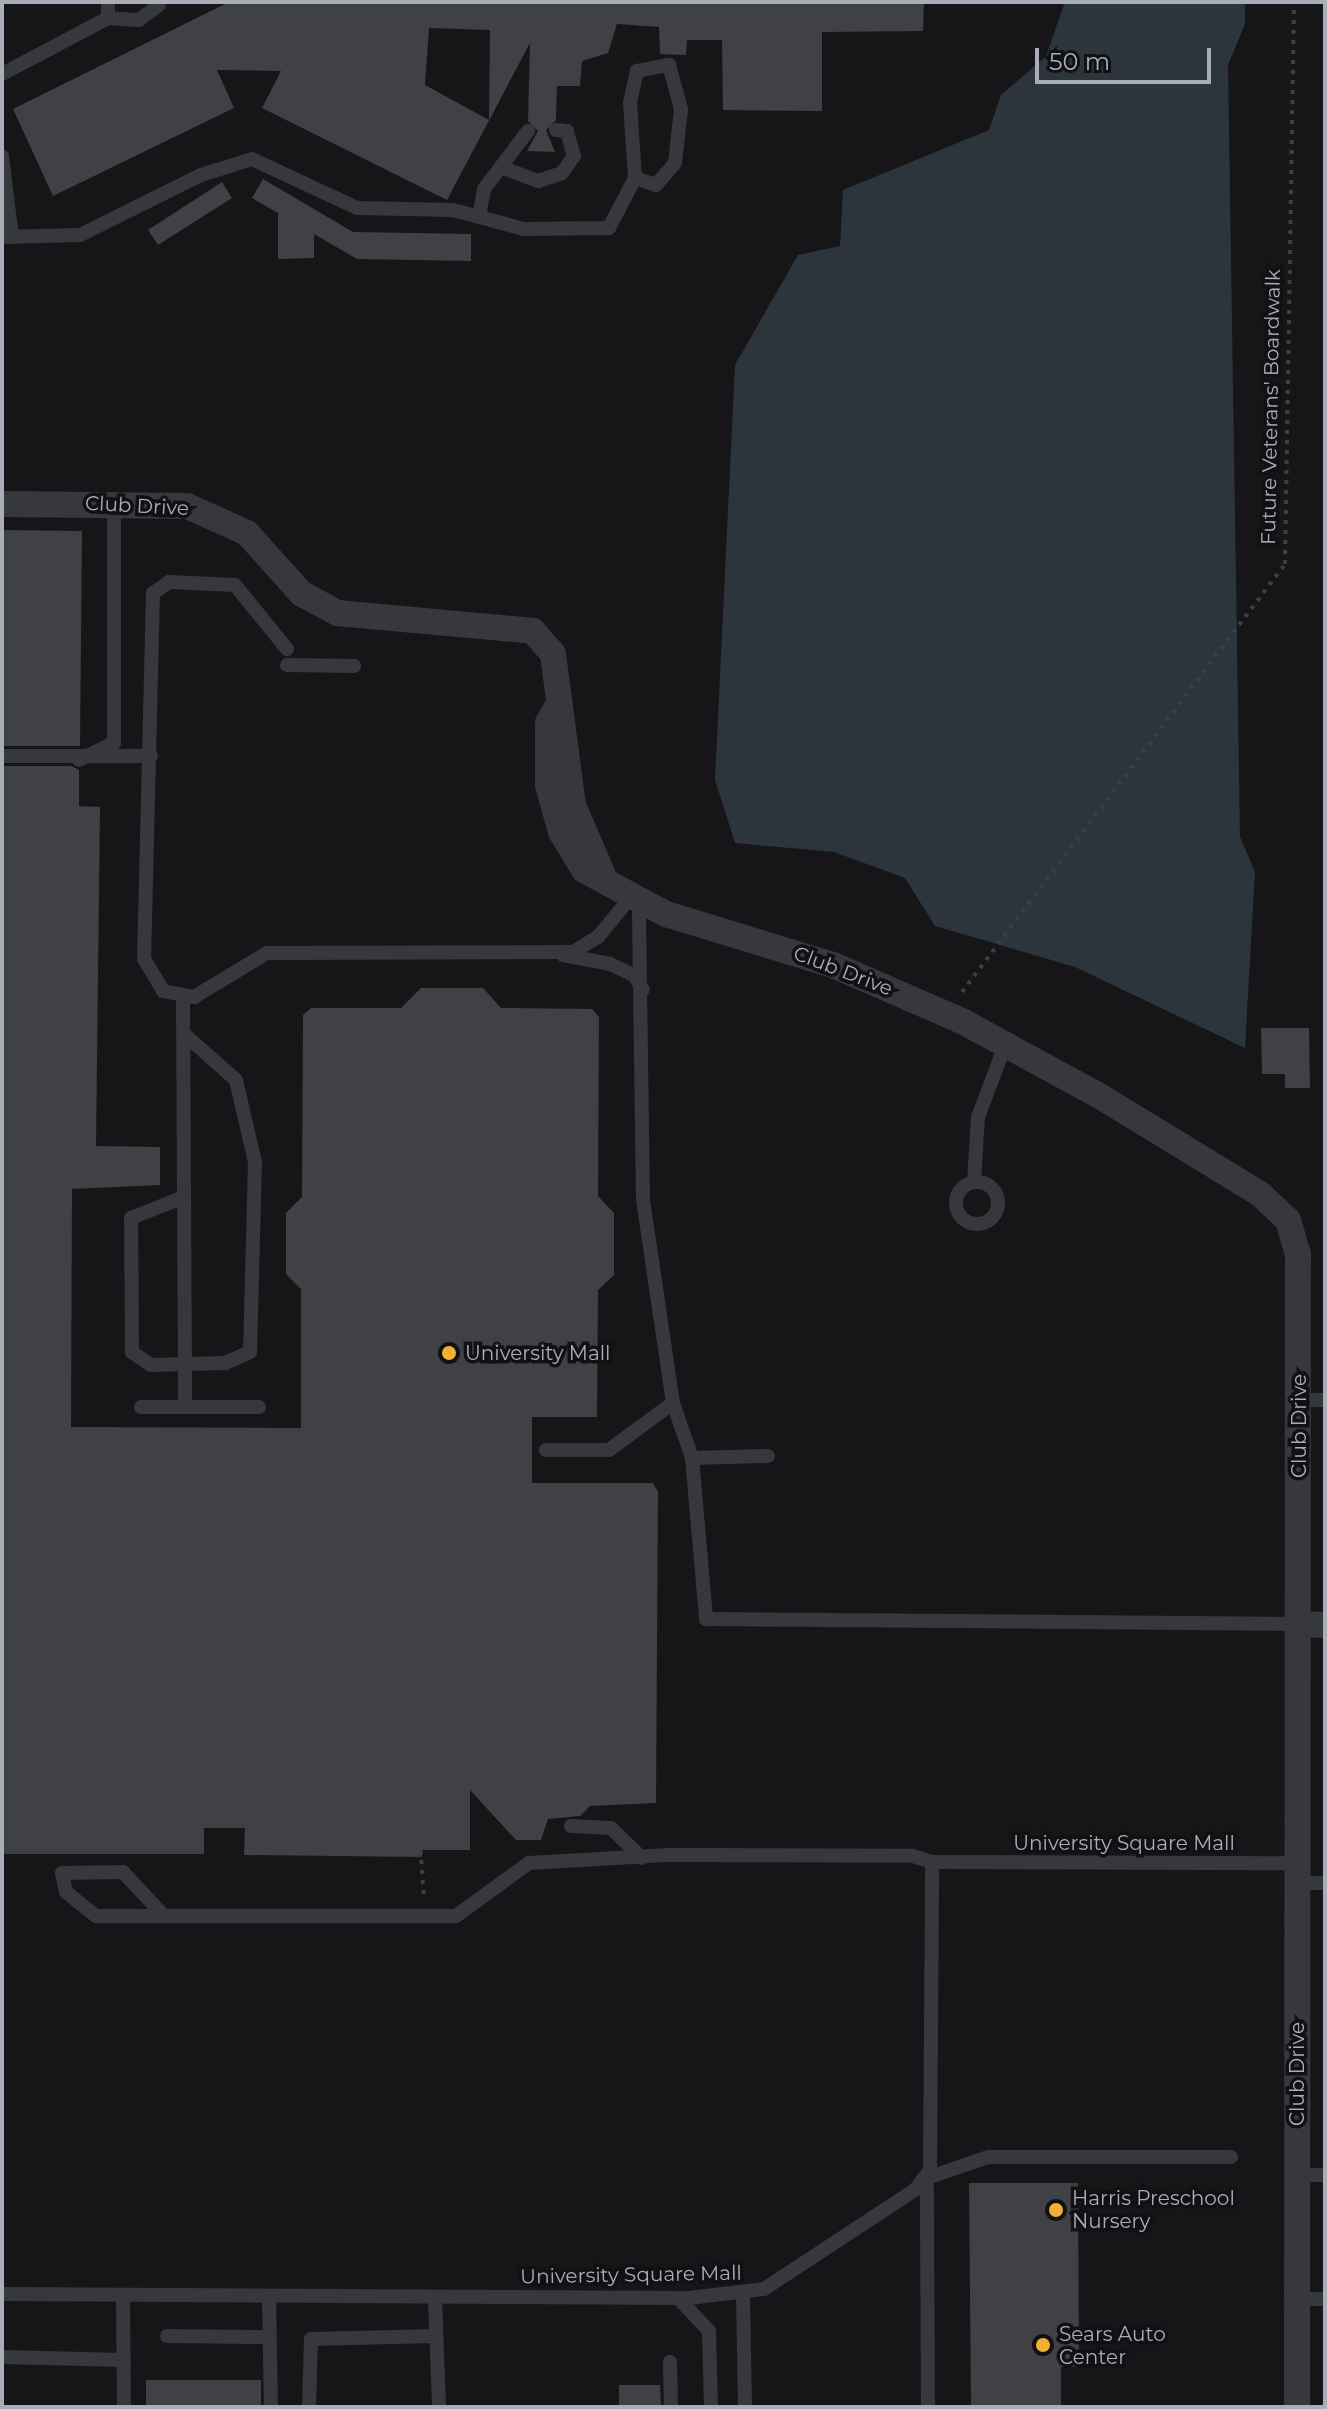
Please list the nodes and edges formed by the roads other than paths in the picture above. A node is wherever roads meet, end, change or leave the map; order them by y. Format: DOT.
graph roads {
  1 [pos="108,2"];
  2 [pos="159,5"];
  3 [pos="108,18"];
  4 [pos="2,74"];
  5 [pos="556,130"];
  6 [pos="528,131"];
  7 [pos="2,156"];
  8 [pos="501,167"];
  9 [pos="635,178"];
  10 [pos="7,210"];
  11 [pos="479,217"];
  12 [pos="7,237"];
  13 [pos="2,504"];
  14 [pos="114,504"];
  15 [pos="287,649"];
  16 [pos="287,665"];
  17 [pos="354,666"];
  18 [pos="2,756"];
  19 [pos="151,756"];
  20 [pos="79,760"];
  21 [pos="635,900"];
  22 [pos="559,954"];
  23 [pos="643,991"];
  24 [pos="183,998"];
  25 [pos="184,1034"];
  26 [pos="1006,1043"];
  27 [pos="974,1182"];
  28 [pos="184,1197"];
  29 [pos="184,1365"];
  30 [pos="1312,1400"];
  31 [pos="673,1403"];
  32 [pos="141,1407"];
  33 [pos="185,1407"];
  34 [pos="259,1407"];
  35 [pos="546,1450"];
  36 [pos="768,1456"];
  37 [pos="692,1458"];
  38 [pos="1299,1624"];
  39 [pos="1325,1625"];
  40 [pos="571,1826"];
  41 [pos="642,1858"];
  42 [pos="932,1862"];
  43 [pos="1298,1873"];
  44 [pos="1325,1883"];
  45 [pos="164,1916"];
  46 [pos="1231,2157"];
  47 [pos="1297,2175"];
  48 [pos="1325,2175"];
  49 [pos="927,2178"];
  50 [pos="2,2294"];
  51 [pos="743,2294"];
  52 [pos="123,2295"];
  53 [pos="269,2296"];
  54 [pos="435,2297"];
  55 [pos="678,2298"];
  56 [pos="1297,2299"];
  57 [pos="1325,2299"];
  58 [pos="167,2336"];
  59 [pos="436,2336"];
  60 [pos="269,2337"];
  61 [pos="2,2357"];
  62 [pos="124,2360"];
  63 [pos="670,2362"];
  64 [pos="124,2407"];
  65 [pos="271,2407"];
  66 [pos="309,2407"];
  67 [pos="439,2407"];
  68 [pos="671,2407"];
  69 [pos="711,2407"];
  70 [pos="745,2407"];
  71 [pos="928,2407"];
  72 [pos="1297,2407"];
  1 -- 3 [label="lane"];
  2 -- 3 [label="lane"];
  3 -- 4 [label="lane"];
  5 -- 8 [label="lane"];
  6 -- 8 [label="lane"];
  7 -- 10 [label="lane"];
  8 -- 11 [label="lane"];
  9 -- 9 [label="lane"];
  9 -- 11 [label="lane"];
  10 -- 12 [label="lane"];
  11 -- 12 [label="lane"];
  13 -- 14 [label="street, Club Drive"];
  14 -- 20 [label="lane"];
  14 -- 21 [label="street, Club Drive"];
  15 -- 19 [label="lane"];
  16 -- 17 [label="lane"];
  18 -- 19 [label="lane"];
  19 -- 24 [label="lane"];
  21 -- 22 [label="lane"];
  21 -- 23 [label="lane"];
  21 -- 26 [label="street, Club Drive"];
  22 -- 23 [label="lane"];
  22 -- 24 [label="lane"];
  23 -- 31 [label="lane"];
  24 -- 25 [label="lane"];
  25 -- 28 [label="lane"];
  25 -- 29 [label="lane"];
  26 -- 27 [label="lane"];
  26 -- 30 [label="street, Club Drive"];
  28 -- 29 [label="lane"];
  28 -- 29 [label="lane"];
  29 -- 33 [label="lane"];
  30 -- 38 [label="street, Club Drive"];
  31 -- 35 [label="lane"];
  31 -- 37 [label="lane"];
  32 -- 33 [label="lane"];
  33 -- 34 [label="lane"];
  36 -- 37 [label="lane"];
  37 -- 38 [label="lane"];
  38 -- 39 [label="street"];
  38 -- 43 [label="street, Club Drive"];
  40 -- 41 [label="lane"];
  41 -- 42 [label="lane, University Square Mall"];
  41 -- 45 [label="lane, University Square Mall"];
  42 -- 43 [label="lane, University Square Mall"];
  42 -- 49 [label="lane"];
  43 -- 44 [label="lane, University Square Mall"];
  43 -- 47 [label="street, Club Drive"];
  45 -- 45 [label="lane, University Square Mall"];
  46 -- 49 [label="lane, University Square Mall"];
  47 -- 48 [label="lane"];
  47 -- 56 [label="street, Club Drive"];
  49 -- 51 [label="lane, University Square Mall"];
  49 -- 71 [label="lane"];
  50 -- 52 [label="lane, University Square Mall"];
  51 -- 55 [label="lane, University Square Mall"];
  51 -- 70 [label="lane"];
  52 -- 53 [label="lane, University Square Mall"];
  52 -- 62 [label="lane"];
  53 -- 54 [label="lane, University Square Mall"];
  53 -- 60 [label="lane"];
  54 -- 55 [label="lane, University Square Mall"];
  54 -- 59 [label="lane"];
  55 -- 69 [label="lane"];
  56 -- 57 [label="lane"];
  56 -- 72 [label="street, Club Drive"];
  58 -- 60 [label="lane"];
  59 -- 66 [label="lane"];
  59 -- 67 [label="lane"];
  60 -- 65 [label="lane"];
  61 -- 62 [label="lane"];
  62 -- 64 [label="lane"];
  63 -- 68 [label="lane"];
}
